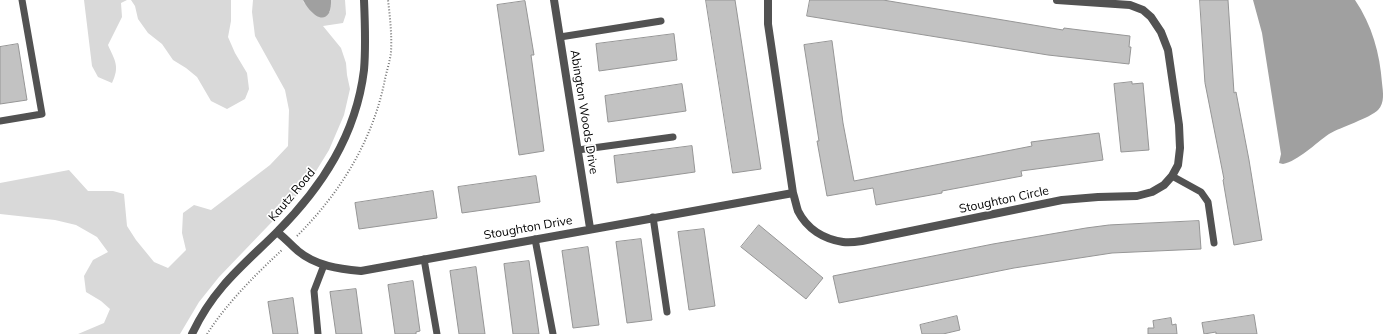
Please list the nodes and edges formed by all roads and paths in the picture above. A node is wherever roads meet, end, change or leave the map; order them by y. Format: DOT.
graph roads {
  1 [pos="22,0"];
  2 [pos="364,0"];
  3 [pos="554,0"];
  4 [pos="768,0"];
  5 [pos="1057,0"];
  6 [pos="661,21"];
  7 [pos="560,37"];
  8 [pos="0,121"];
  9 [pos="673,137"];
  10 [pos="578,150"];
  11 [pos="1172,176"];
  12 [pos="793,193"];
  13 [pos="653,217"];
  14 [pos="590,228"];
  15 [pos="278,232"];
  16 [pos="535,238"];
  17 [pos="1214,243"];
  18 [pos="279,254"];
  19 [pos="424,259"];
  20 [pos="324,265"];
  21 [pos="667,312"];
  22 [pos="192,334"];
  23 [pos="207,334"];
  24 [pos="318,334"];
  25 [pos="437,334"];
  26 [pos="553,334"];
  1 -- 8 [label="lane"];
  2 -- 15 [label="street, Kautz Road"];
  3 -- 7 [label="street, Abington Woods Drive"];
  4 -- 12 [label="street, Stoughton Circle"];
  5 -- 11 [label="street, Stoughton Circle"];
  6 -- 7 [label="lane"];
  7 -- 10 [label="street, Abington Woods Drive"];
  9 -- 10 [label="lane"];
  10 -- 14 [label="street, Abington Woods Drive"];
  11 -- 12 [label="street, Stoughton Circle"];
  11 -- 17 [label="lane"];
  12 -- 13 [label="street, Stoughton Drive"];
  13 -- 14 [label="street, Stoughton Drive"];
  13 -- 21 [label="lane"];
  14 -- 16 [label="street, Stoughton Drive"];
  15 -- 20 [label="street, Stoughton Drive"];
  15 -- 22 [label="street, Kautz Road"];
  16 -- 19 [label="street, Stoughton Drive"];
  16 -- 26 [label="lane"];
  18 -- 23 [label="path"];
  19 -- 20 [label="street, Stoughton Drive"];
  19 -- 25 [label="lane"];
  20 -- 24 [label="lane"];
}
